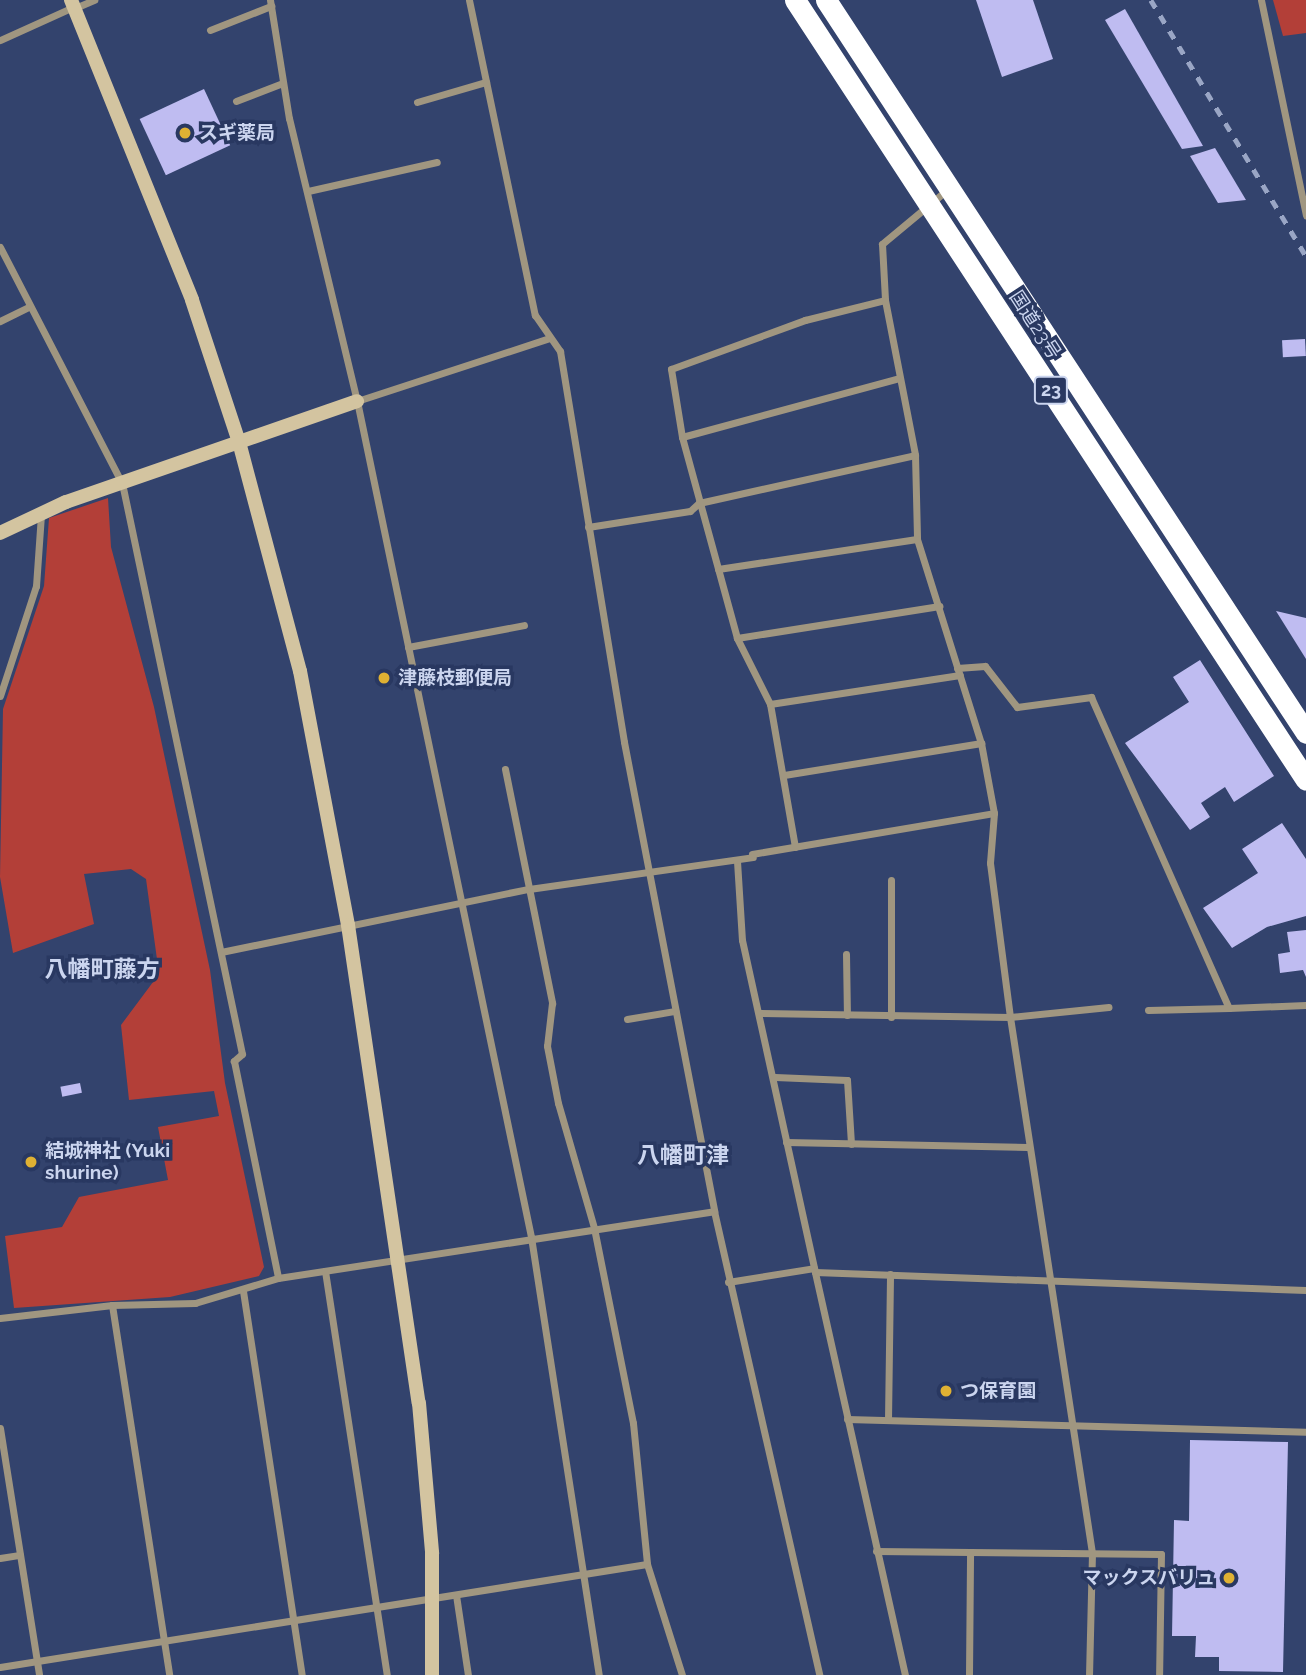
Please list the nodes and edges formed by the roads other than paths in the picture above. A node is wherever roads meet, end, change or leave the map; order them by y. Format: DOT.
graph roads {
  1 [pos="94,0"];
  2 [pos="469,0"];
  3 [pos="795,0"];
  4 [pos="826,0"];
  5 [pos="1261,0"];
  6 [pos="270,3"];
  7 [pos="73,5"];
  8 [pos="210,30"];
  9 [pos="0,40"];
  10 [pos="486,82"];
  11 [pos="283,83"];
  12 [pos="236,101"];
  13 [pos="417,102"];
  14 [pos="437,162"];
  15 [pos="951,187"];
  16 [pos="308,191"];
  17 [pos="928,202"];
  18 [pos="1306,215"];
  19 [pos="0,247"];
  20 [pos="885,300"];
  21 [pos="29,307"];
  22 [pos="0,321"];
  23 [pos="550,338"];
  24 [pos="896,379"];
  25 [pos="357,401"];
  26 [pos="682,437"];
  27 [pos="239,442"];
  28 [pos="915,455"];
  29 [pos="122,483"];
  30 [pos="699,503"];
  31 [pos="41,514"];
  32 [pos="588,527"];
  33 [pos="0,533"];
  34 [pos="917,539"];
  35 [pos="719,569"];
  36 [pos="939,606"];
  37 [pos="524,625"];
  38 [pos="737,638"];
  39 [pos="408,647"];
  40 [pos="959,672"];
  41 [pos="2,682"];
  42 [pos="0,696"];
  43 [pos="770,704"];
  44 [pos="1306,733"];
  45 [pos="981,743"];
  46 [pos="505,769"];
  47 [pos="784,775"];
  48 [pos="1306,780"];
  49 [pos="994,813"];
  50 [pos="795,846"];
  51 [pos="737,861"];
  52 [pos="649,874"];
  53 [pos="891,880"];
  54 [pos="529,889"];
  55 [pos="461,902"];
  56 [pos="348,925"];
  57 [pos="221,952"];
  58 [pos="846,954"];
  59 [pos="1306,1005"];
  60 [pos="1108,1007"];
  61 [pos="1229,1008"];
  62 [pos="1148,1010"];
  63 [pos="675,1011"];
  64 [pos="759,1013"];
  65 [pos="847,1015"];
  66 [pos="891,1017"];
  67 [pos="1010,1017"];
  68 [pos="627,1019"];
  69 [pos="775,1077"];
  70 [pos="786,1142"];
  71 [pos="851,1144"];
  72 [pos="1027,1147"];
  73 [pos="714,1211"];
  74 [pos="594,1228"];
  75 [pos="531,1237"];
  76 [pos="398,1259"];
  77 [pos="814,1270"];
  78 [pos="325,1271"];
  79 [pos="890,1274"];
  80 [pos="278,1278"];
  81 [pos="1045,1278"];
  82 [pos="728,1282"];
  83 [pos="1306,1290"];
  84 [pos="243,1291"];
  85 [pos="112,1304"];
  86 [pos="0,1318"];
  87 [pos="847,1419"];
  88 [pos="888,1420"];
  89 [pos="1070,1423"];
  90 [pos="0,1427"];
  91 [pos="1306,1432"];
  92 [pos="876,1551"];
  93 [pos="970,1552"];
  94 [pos="1092,1553"];
  95 [pos="20,1555"];
  96 [pos="0,1558"];
  97 [pos="647,1564"];
  98 [pos="584,1574"];
  99 [pos="456,1595"];
  100 [pos="432,1599"];
  101 [pos="377,1608"];
  102 [pos="294,1621"];
  103 [pos="164,1642"];
  104 [pos="37,1661"];
  105 [pos="0,1667"];
  106 [pos="39,1675"];
  107 [pos="169,1675"];
  108 [pos="302,1675"];
  109 [pos="387,1675"];
  110 [pos="432,1675"];
  111 [pos="468,1675"];
  112 [pos="599,1675"];
  113 [pos="682,1675"];
  114 [pos="819,1675"];
  115 [pos="905,1675"];
  116 [pos="969,1675"];
  117 [pos="1089,1675"];
  118 [pos="1160,1675"];
  1 -- 7 [label="street"];
  2 -- 10 [label="street"];
  3 -- 17 [label="highway, 国道23号 / 23"];
  4 -- 15 [label="highway, 国道23号 / 23"];
  5 -- 18 [label="street"];
  6 -- 8 [label="street"];
  6 -- 11 [label="street"];
  7 -- 9 [label="street"];
  7 -- 27 [label="street"];
  10 -- 13 [label="street"];
  10 -- 23 [label="street"];
  11 -- 12 [label="street"];
  11 -- 16 [label="street"];
  14 -- 16 [label="street"];
  15 -- 17 [label="street"];
  15 -- 44 [label="highway, 国道23号 / 23"];
  16 -- 25 [label="street"];
  17 -- 20 [label="street"];
  17 -- 48 [label="highway, 国道23号 / 23"];
  19 -- 21 [label="street"];
  20 -- 24 [label="street"];
  20 -- 26 [label="street"];
  21 -- 22 [label="street"];
  21 -- 29 [label="street"];
  23 -- 25 [label="street"];
  23 -- 32 [label="street"];
  24 -- 26 [label="street"];
  24 -- 28 [label="street"];
  25 -- 27 [label="street"];
  25 -- 39 [label="street"];
  26 -- 30 [label="street"];
  27 -- 29 [label="street"];
  27 -- 56 [label="street"];
  28 -- 30 [label="street"];
  28 -- 34 [label="street"];
  29 -- 31 [label="street"];
  29 -- 57 [label="street"];
  30 -- 32 [label="street"];
  30 -- 35 [label="street"];
  31 -- 33 [label="street"];
  31 -- 41 [label="street"];
  32 -- 52 [label="street"];
  34 -- 35 [label="street"];
  34 -- 36 [label="street"];
  35 -- 38 [label="street"];
  36 -- 38 [label="street"];
  36 -- 40 [label="street"];
  37 -- 39 [label="street"];
  38 -- 43 [label="street"];
  39 -- 55 [label="street"];
  40 -- 43 [label="street"];
  40 -- 45 [label="street"];
  40 -- 61 [label="street"];
  41 -- 42 [label="street"];
  43 -- 47 [label="street"];
  45 -- 47 [label="street"];
  45 -- 49 [label="street"];
  46 -- 54 [label="street"];
  47 -- 50 [label="street"];
  49 -- 50 [label="street"];
  49 -- 67 [label="street"];
  50 -- 51 [label="street"];
  51 -- 52 [label="street"];
  51 -- 64 [label="street"];
  52 -- 54 [label="street"];
  52 -- 63 [label="street"];
  53 -- 66 [label="street"];
  54 -- 55 [label="street"];
  54 -- 74 [label="street"];
  55 -- 56 [label="street"];
  55 -- 75 [label="street"];
  56 -- 57 [label="street"];
  56 -- 76 [label="street"];
  57 -- 80 [label="street"];
  58 -- 65 [label="street"];
  59 -- 61 [label="street"];
  60 -- 67 [label="street"];
  61 -- 62 [label="street"];
  63 -- 68 [label="street"];
  63 -- 73 [label="street"];
  64 -- 65 [label="street"];
  64 -- 69 [label="street"];
  65 -- 66 [label="street"];
  66 -- 67 [label="street"];
  67 -- 72 [label="street"];
  69 -- 70 [label="street"];
  69 -- 71 [label="street"];
  70 -- 71 [label="street"];
  70 -- 77 [label="street"];
  71 -- 72 [label="street"];
  72 -- 81 [label="street"];
  73 -- 74 [label="street"];
  73 -- 82 [label="street"];
  74 -- 75 [label="street"];
  74 -- 97 [label="street"];
  75 -- 76 [label="street"];
  75 -- 98 [label="street"];
  76 -- 78 [label="street"];
  76 -- 100 [label="street"];
  77 -- 79 [label="street"];
  77 -- 82 [label="street"];
  77 -- 87 [label="street"];
  78 -- 80 [label="street"];
  78 -- 101 [label="street"];
  79 -- 81 [label="street"];
  79 -- 88 [label="street"];
  80 -- 84 [label="street"];
  81 -- 83 [label="street"];
  81 -- 89 [label="street"];
  82 -- 114 [label="street"];
  84 -- 85 [label="street"];
  84 -- 102 [label="street"];
  85 -- 86 [label="street"];
  85 -- 103 [label="street"];
  87 -- 88 [label="street"];
  87 -- 92 [label="street"];
  88 -- 89 [label="street"];
  89 -- 91 [label="street"];
  89 -- 94 [label="street"];
  90 -- 95 [label="street"];
  92 -- 93 [label="street"];
  92 -- 115 [label="street"];
  93 -- 94 [label="street"];
  93 -- 116 [label="street"];
  94 -- 117 [label="street"];
  94 -- 118 [label="street"];
  95 -- 96 [label="street"];
  95 -- 104 [label="street"];
  97 -- 98 [label="street"];
  97 -- 113 [label="street"];
  98 -- 99 [label="street"];
  98 -- 112 [label="street"];
  99 -- 100 [label="street"];
  99 -- 111 [label="street"];
  100 -- 101 [label="street"];
  100 -- 110 [label="street"];
  101 -- 102 [label="street"];
  101 -- 109 [label="street"];
  102 -- 103 [label="street"];
  102 -- 108 [label="street"];
  103 -- 104 [label="street"];
  103 -- 107 [label="street"];
  104 -- 105 [label="street"];
  104 -- 106 [label="street"];
}
